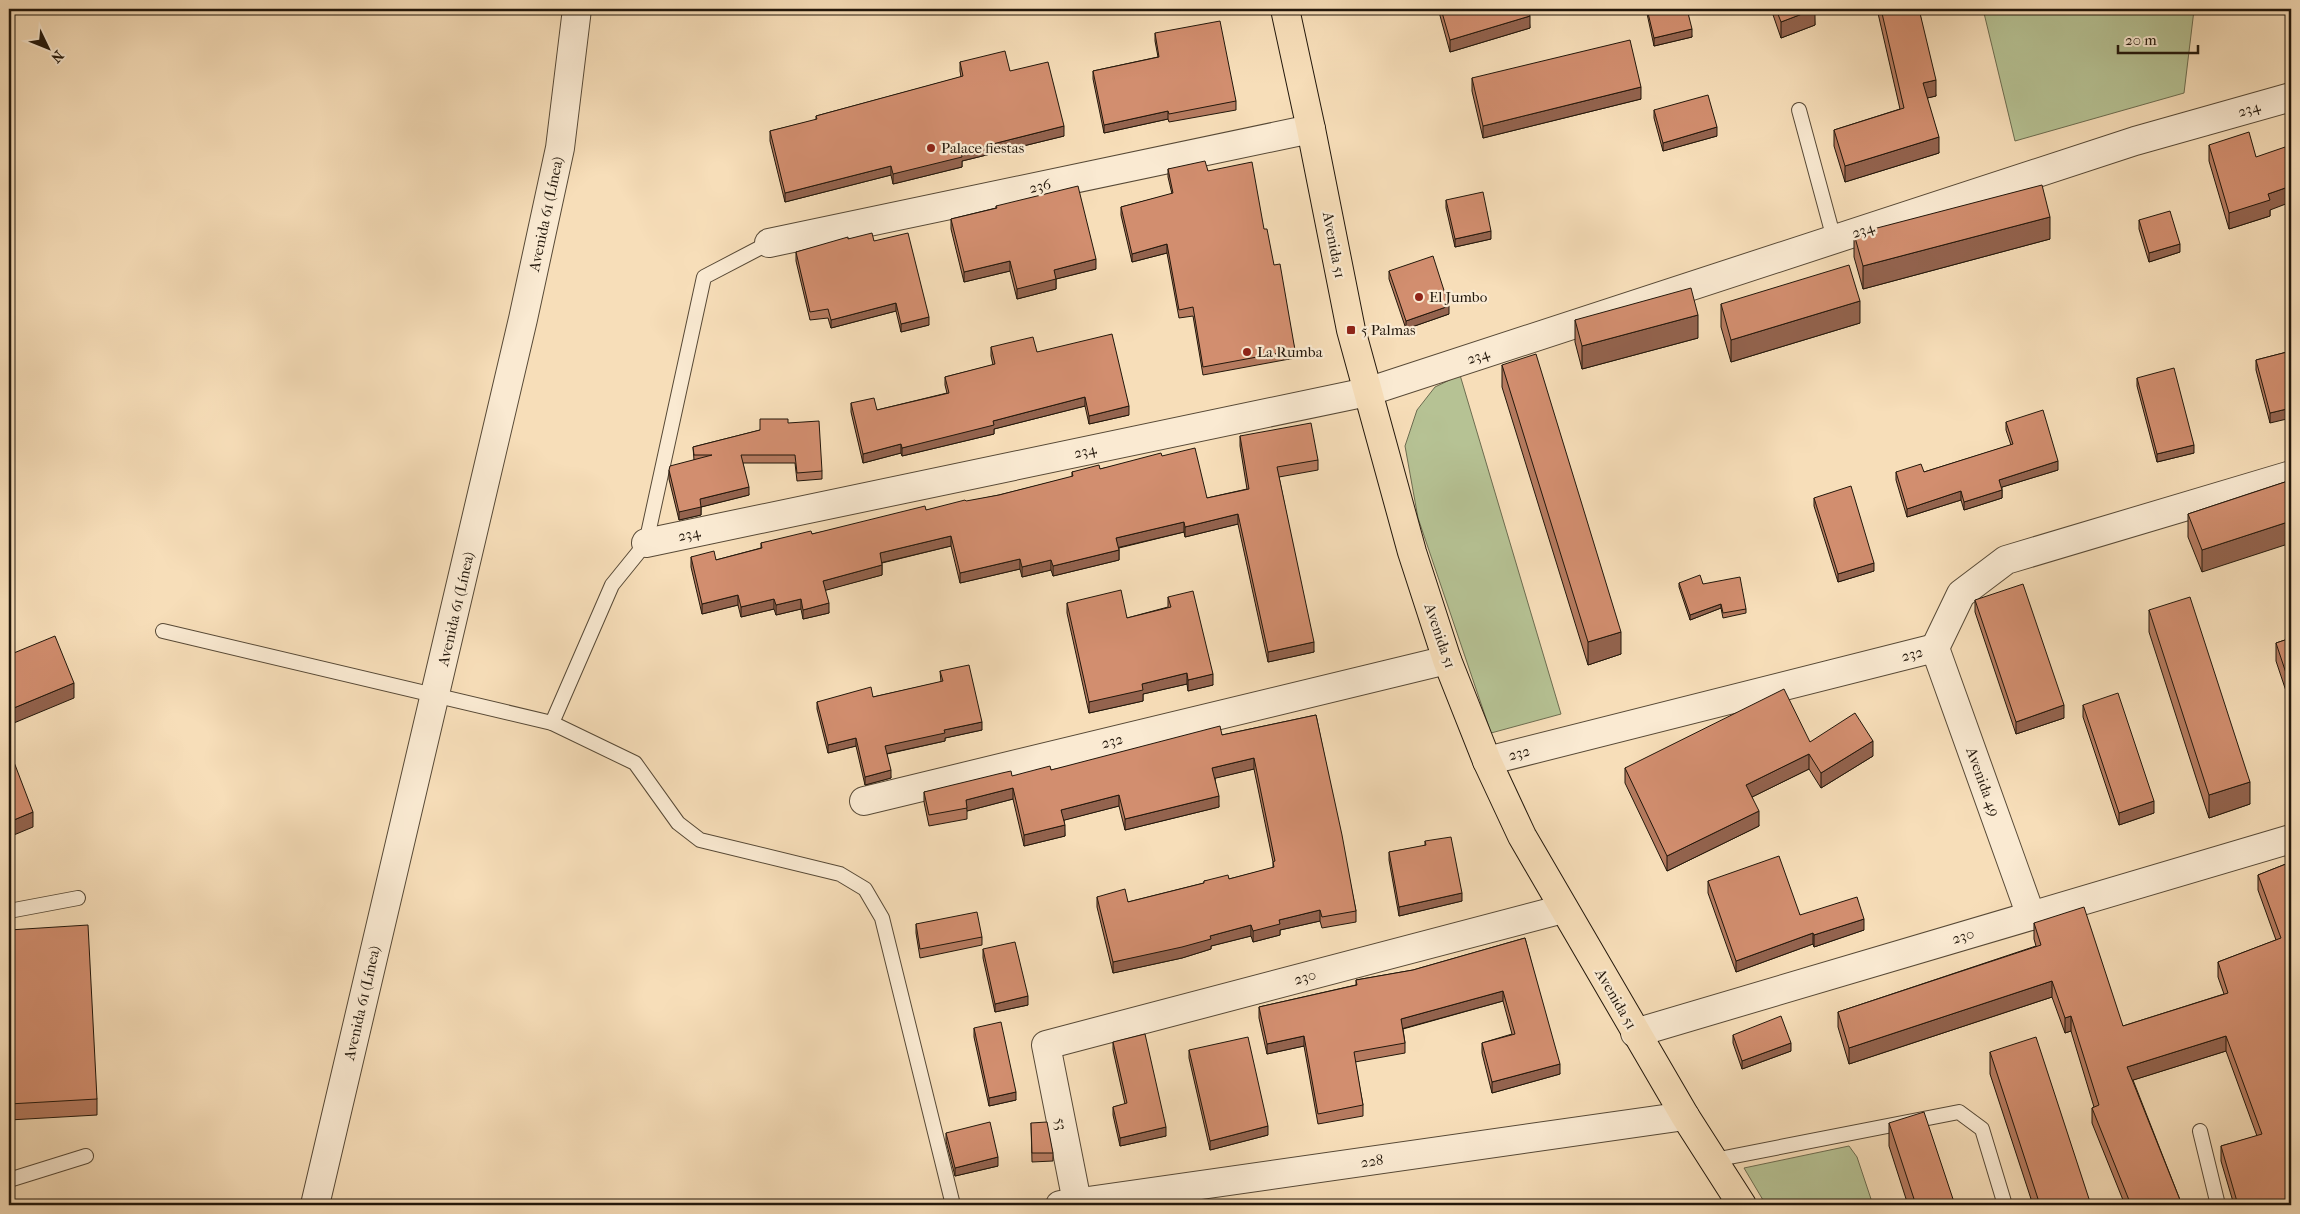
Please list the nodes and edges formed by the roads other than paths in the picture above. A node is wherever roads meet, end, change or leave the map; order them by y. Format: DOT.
graph roads {
  1 [pos="577,9"];
  2 [pos="1285,9"];
  3 [pos="2291,97"];
  4 [pos="1800,110"];
  5 [pos="1311,129"];
  6 [pos="1834,239"];
  7 [pos="769,243"];
  8 [pos="1367,392"];
  9 [pos="2291,475"];
  10 [pos="646,543"];
  11 [pos="164,631"];
  12 [pos="1935,648"];
  13 [pos="1447,660"];
  14 [pos="436,695"];
  15 [pos="552,723"];
  16 [pos="1487,761"];
  17 [pos="864,801"];
  18 [pos="2291,840"];
  19 [pos="78,898"];
  20 [pos="1563,909"];
  21 [pos="9,911"];
  22 [pos="2031,916"];
  23 [pos="1635,1033"];
  24 [pos="1046,1045"];
  25 [pos="1685,1116"];
  26 [pos="2200,1131"];
  27 [pos="86,1156"];
  28 [pos="1714,1160"];
  29 [pos="9,1180"];
  30 [pos="1068,1204"];
  31 [pos="314,1205"];
  32 [pos="953,1205"];
  33 [pos="1742,1205"];
  34 [pos="2005,1205"];
  35 [pos="2218,1205"];
  1 -- 14 [label="street, Avenida 61 (Línea)"];
  2 -- 5 [label="main road, Avenida 51"];
  3 -- 6 [label="street, 234"];
  4 -- 6 [label="lane"];
  5 -- 7 [label="street, 236"];
  5 -- 8 [label="main road, Avenida 51"];
  6 -- 8 [label="street, 234"];
  7 -- 10 [label="lane"];
  8 -- 10 [label="street, 234"];
  8 -- 13 [label="main road, Avenida 51"];
  9 -- 12 [label="street, 232"];
  10 -- 15 [label="lane"];
  11 -- 14 [label="lane"];
  12 -- 16 [label="street, 232"];
  12 -- 22 [label="street, Avenida 49"];
  13 -- 16 [label="main road, Avenida 51"];
  13 -- 17 [label="street, 232"];
  14 -- 15 [label="lane"];
  14 -- 31 [label="street, Avenida 61 (Línea)"];
  15 -- 32 [label="lane"];
  16 -- 20 [label="main road, Avenida 51"];
  18 -- 22 [label="street, 230"];
  19 -- 21 [label="lane"];
  20 -- 23 [label="main road, Avenida 51"];
  20 -- 24 [label="street, 230"];
  22 -- 23 [label="street, 230"];
  23 -- 25 [label="main road, Avenida 51"];
  24 -- 30 [label="street, 53"];
  25 -- 28 [label="main road, Avenida 51"];
  25 -- 30 [label="street, 228"];
  26 -- 35 [label="lane"];
  27 -- 29 [label="lane"];
  28 -- 33 [label="main road, Avenida 51"];
  28 -- 34 [label="lane"];
}
